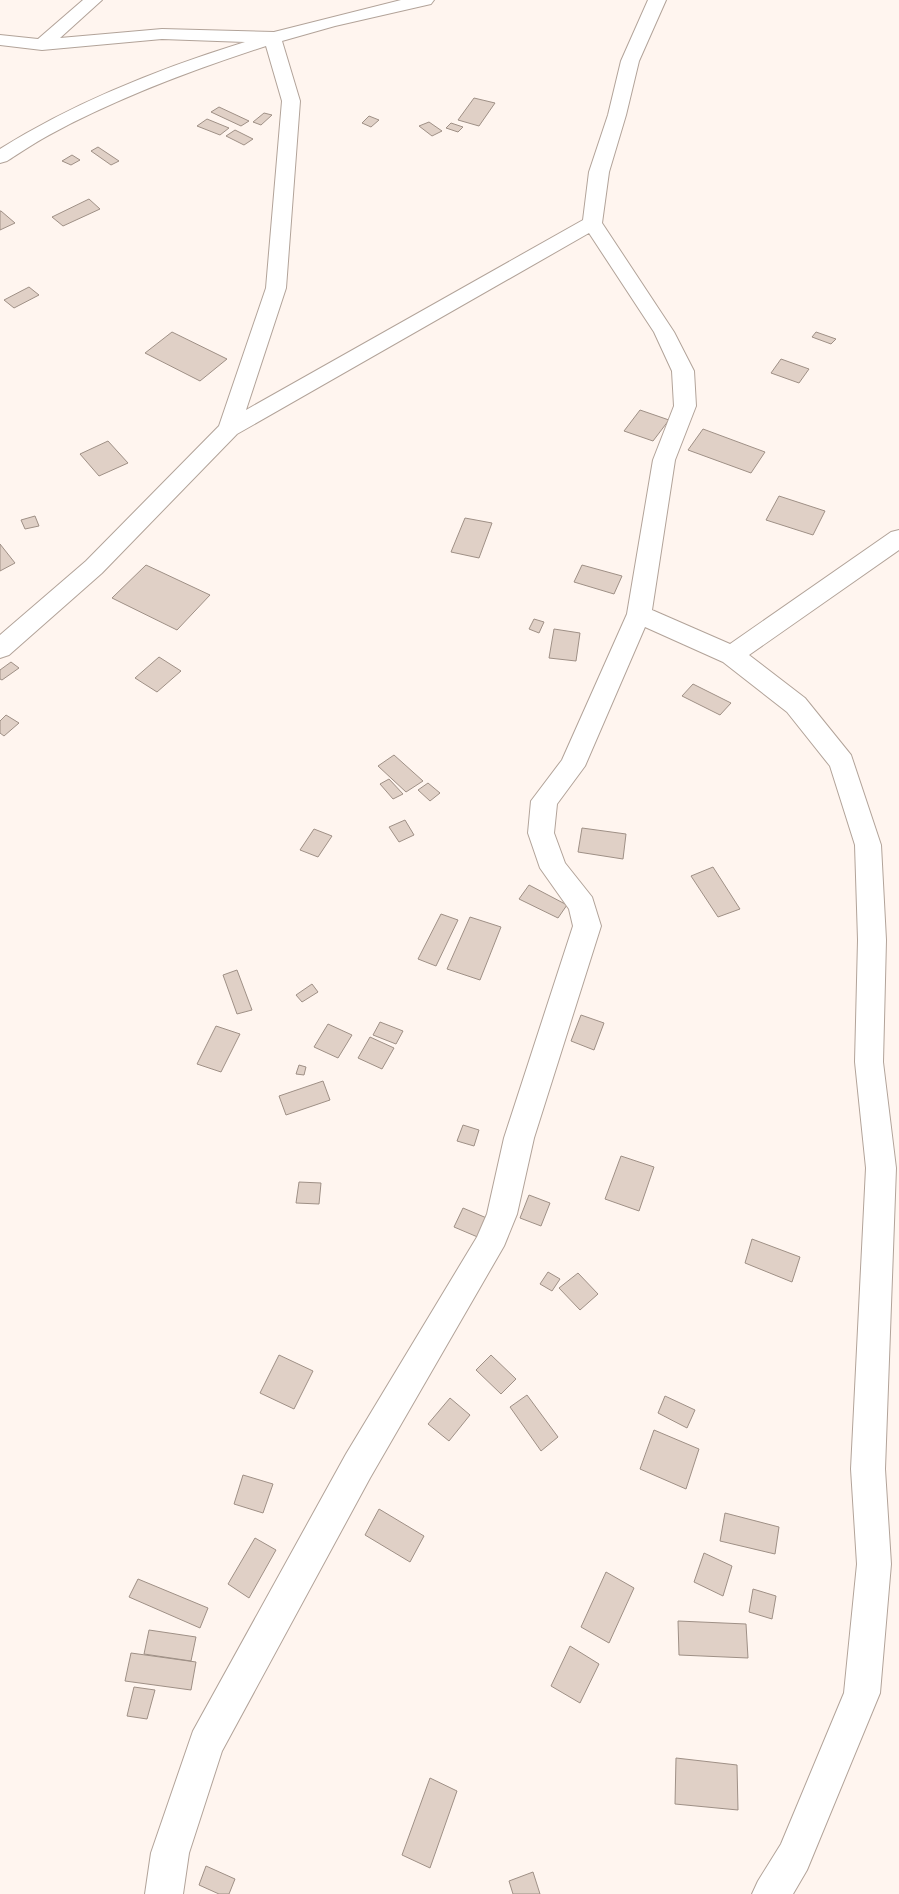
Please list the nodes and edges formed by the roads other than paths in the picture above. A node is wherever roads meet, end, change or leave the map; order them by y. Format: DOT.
graph roads {
  1 [pos="93,0"];
  2 [pos="425,0"];
  3 [pos="657,0"];
  4 [pos="272,37"];
  5 [pos="0,40"];
  6 [pos="42,45"];
  7 [pos="0,157"];
  8 [pos="592,224"];
  9 [pos="229,429"];
  10 [pos="899,538"];
  11 [pos="639,614"];
  12 [pos="0,648"];
  13 [pos="732,655"];
  14 [pos="164,1894"];
  15 [pos="771,1894"];
  1 -- 6 [label="street"];
  2 -- 4 [label="street"];
  3 -- 8 [label="street"];
  4 -- 6 [label="street"];
  4 -- 7 [label="street"];
  4 -- 9 [label="street"];
  5 -- 6 [label="street"];
  8 -- 9 [label="street"];
  8 -- 11 [label="street"];
  9 -- 12 [label="street"];
  10 -- 13 [label="street"];
  11 -- 13 [label="street"];
  11 -- 14 [label="street"];
  13 -- 15 [label="street"];
}
